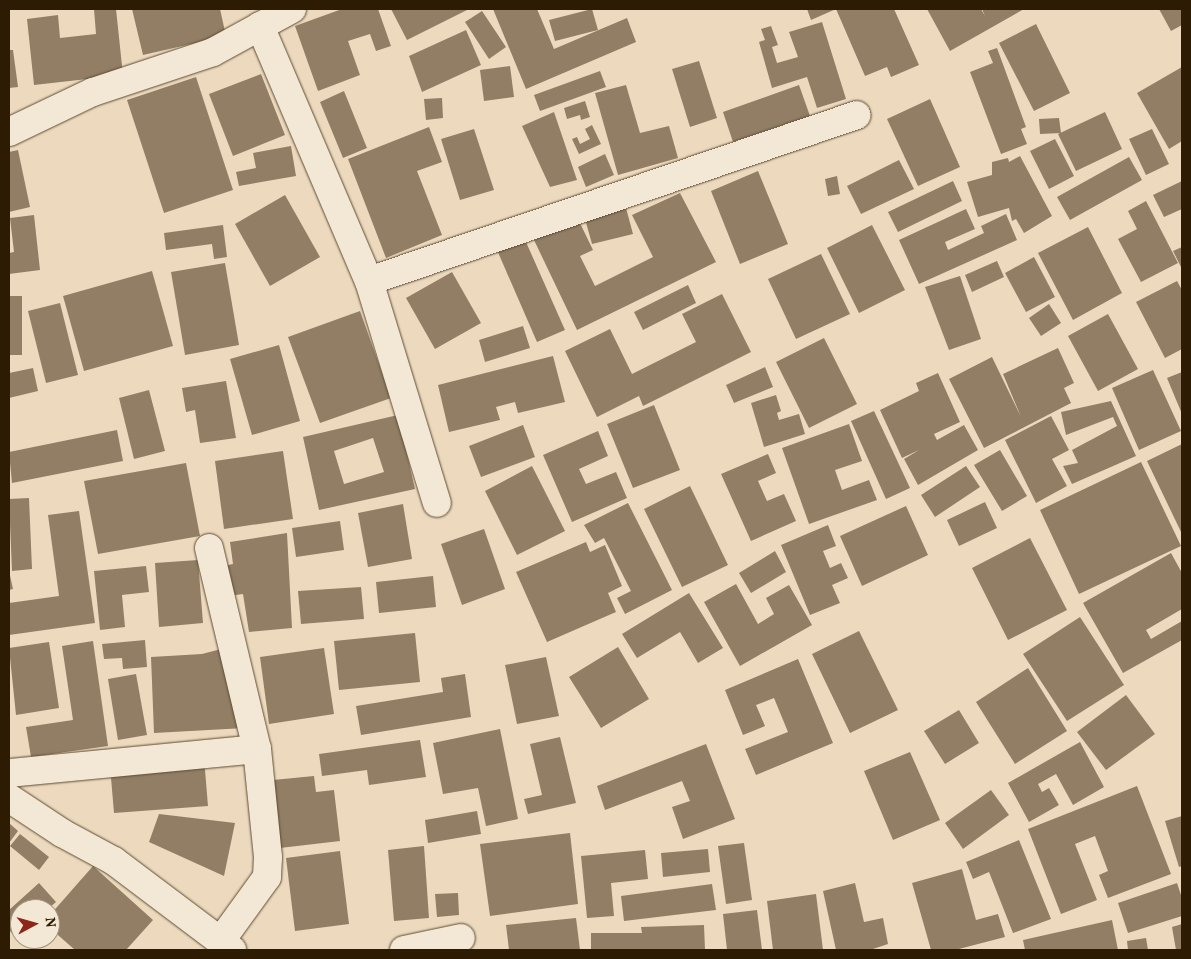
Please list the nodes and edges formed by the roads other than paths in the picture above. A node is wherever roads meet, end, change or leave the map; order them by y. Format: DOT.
graph roads {
  1 [pos="292,9"];
  2 [pos="260,26"];
  3 [pos="857,115"];
  4 [pos="9,132"];
  5 [pos="369,282"];
  6 [pos="437,503"];
  7 [pos="209,548"];
  8 [pos="257,750"];
  9 [pos="9,773"];
  10 [pos="9,798"];
  11 [pos="461,938"];
  12 [pos="226,946"];
  13 [pos="404,950"];
  1 -- 2 [label="street"];
  2 -- 4 [label="street"];
  2 -- 5 [label="street"];
  3 -- 5 [label="street"];
  5 -- 6 [label="street"];
  7 -- 8 [label="street"];
  8 -- 9 [label="street"];
  8 -- 12 [label="street"];
  10 -- 12 [label="street"];
  11 -- 13 [label="street"];
}
